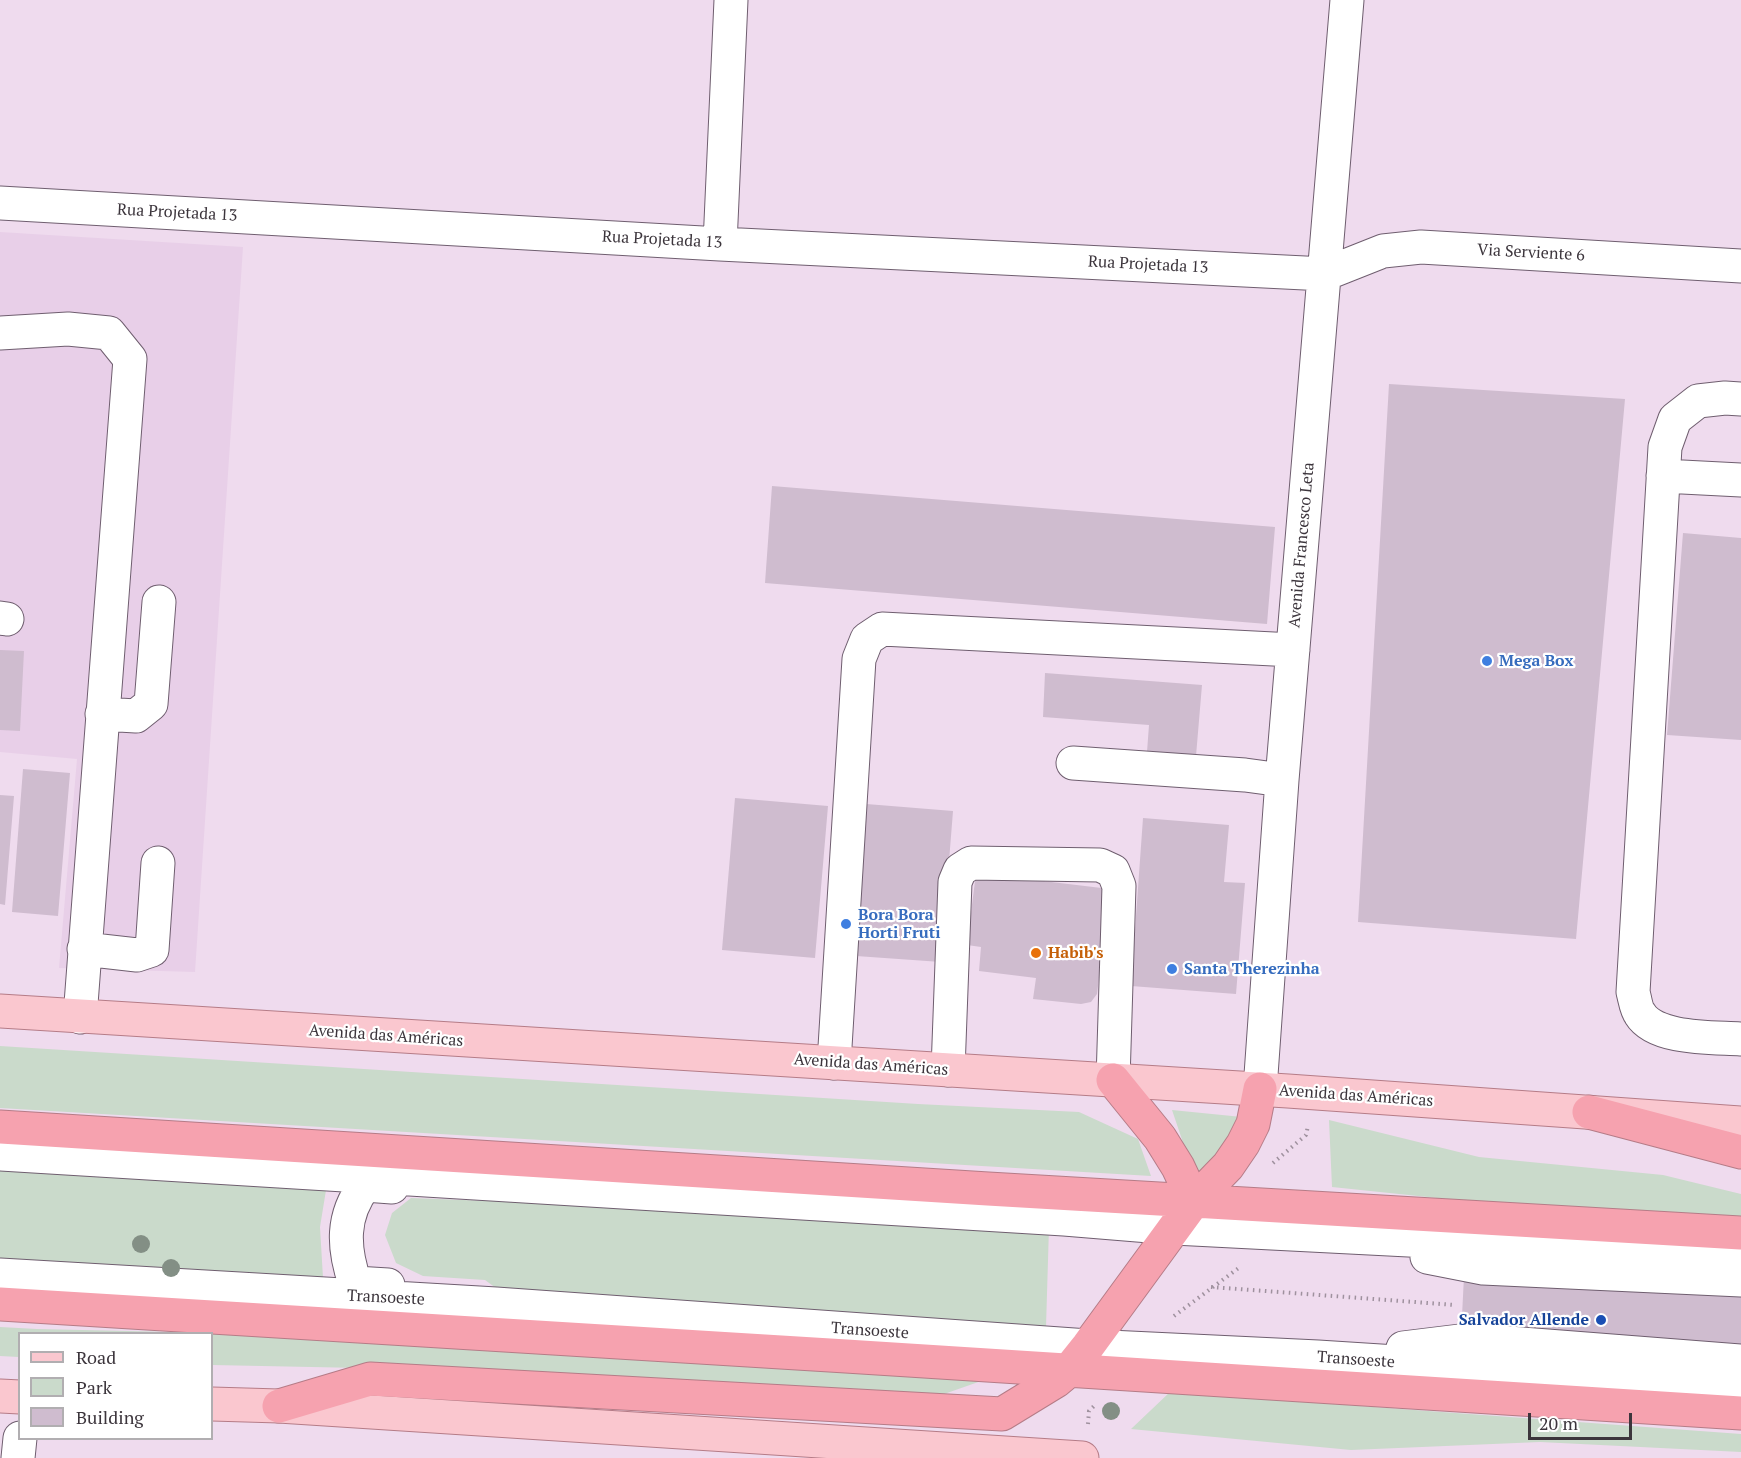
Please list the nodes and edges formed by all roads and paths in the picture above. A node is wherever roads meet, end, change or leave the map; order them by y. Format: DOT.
graph roads {
  1 [pos="731,0"];
  2 [pos="1347,0"];
  3 [pos="0,202"];
  4 [pos="720,244"];
  5 [pos="1741,266"];
  6 [pos="1325,274"];
  7 [pos="0,333"];
  8 [pos="1741,399"];
  9 [pos="1663,476"];
  10 [pos="1741,480"];
  11 [pos="159,602"];
  12 [pos="1293,650"];
  13 [pos="102,714"];
  14 [pos="1073,763"];
  15 [pos="1282,780"];
  16 [pos="158,863"];
  17 [pos="84,949"];
  18 [pos="0,1011"];
  19 [pos="80,1017"];
  20 [pos="1741,1039"];
  21 [pos="834,1063"];
  22 [pos="948,1070"];
  23 [pos="1113,1080"];
  24 [pos="1260,1089"];
  25 [pos="1312,1093"];
  26 [pos="1589,1112"];
  27 [pos="1741,1123"];
  28 [pos="0,1127"];
  29 [pos="1741,1152"];
  30 [pos="0,1154"];
  31 [pos="506,1184"];
  32 [pos="1194,1202"];
  33 [pos="1264,1218"];
  34 [pos="1174,1228"];
  35 [pos="1741,1233"];
  36 [pos="1326,1235"];
  37 [pos="1741,1257"];
  38 [pos="0,1275"];
  39 [pos="1741,1280"];
  40 [pos="1210,1287"];
  41 [pos="0,1304"];
  42 [pos="496,1304"];
  43 [pos="1463,1305"];
  44 [pos="1088,1346"];
  45 [pos="1156,1349"];
  46 [pos="1318,1357"];
  47 [pos="1741,1361"];
  48 [pos="1068,1371"];
  49 [pos="1741,1384"];
  50 [pos="0,1396"];
  51 [pos="18,1397"];
  52 [pos="213,1404"];
  53 [pos="279,1407"];
  54 [pos="1741,1413"];
  55 [pos="20,1440"];
  56 [pos="18,1458"];
  57 [pos="1082,1458"];
  1 -- 4 [label="street"];
  2 -- 6 [label="street, Avenida Francesco Leta"];
  3 -- 4 [label="street, Rua Projetada 13"];
  4 -- 6 [label="street, Rua Projetada 13"];
  5 -- 6 [label="street, Via Serviente 6"];
  6 -- 12 [label="street, Avenida Francesco Leta"];
  7 -- 13 [label="street"];
  8 -- 9 [label="street"];
  9 -- 10 [label="street"];
  9 -- 20 [label="street"];
  11 -- 13 [label="street"];
  12 -- 15 [label="street, Avenida Francesco Leta"];
  12 -- 21 [label="street"];
  13 -- 17 [label="street"];
  14 -- 15 [label="street"];
  15 -- 24 [label="street, Avenida Francesco Leta"];
  16 -- 17 [label="street"];
  17 -- 19 [label="street"];
  18 -- 19 [label="main road, Avenida das Américas"];
  19 -- 21 [label="main road, Avenida das Américas"];
  21 -- 22 [label="main road, Avenida das Américas"];
  22 -- 23 [label="main road, Avenida das Américas"];
  22 -- 23 [label="street"];
  23 -- 24 [label="main road, Avenida das Américas"];
  23 -- 32 [label="highway"];
  24 -- 25 [label="main road, Avenida das Américas"];
  24 -- 32 [label="highway"];
  25 -- 26 [label="main road, Avenida das Américas"];
  25 -- 33 [label="path"];
  26 -- 27 [label="main road, Avenida das Américas"];
  26 -- 29 [label="highway"];
  28 -- 32 [label="highway"];
  30 -- 31 [label="street"];
  31 -- 34 [label="street"];
  31 -- 42 [label="street"];
  32 -- 33 [label="highway"];
  32 -- 34 [label="highway"];
  33 -- 34 [label="street"];
  33 -- 35 [label="highway"];
  33 -- 36 [label="street"];
  33 -- 40 [label="path"];
  34 -- 44 [label="highway"];
  36 -- 37 [label="street"];
  36 -- 39 [label="street"];
  38 -- 42 [label="street, Transoeste"];
  40 -- 43 [label="path"];
  40 -- 45 [label="path"];
  41 -- 48 [label="highway"];
  42 -- 44 [label="street, Transoeste"];
  44 -- 45 [label="street, Transoeste"];
  44 -- 48 [label="highway"];
  45 -- 46 [label="street, Transoeste"];
  46 -- 47 [label="street"];
  46 -- 49 [label="street, Transoeste"];
  48 -- 53 [label="highway"];
  48 -- 54 [label="highway"];
  50 -- 51 [label="main road"];
  52 -- 53 [label="main road"];
  53 -- 57 [label="main road"];
  55 -- 56 [label="street"];
}
